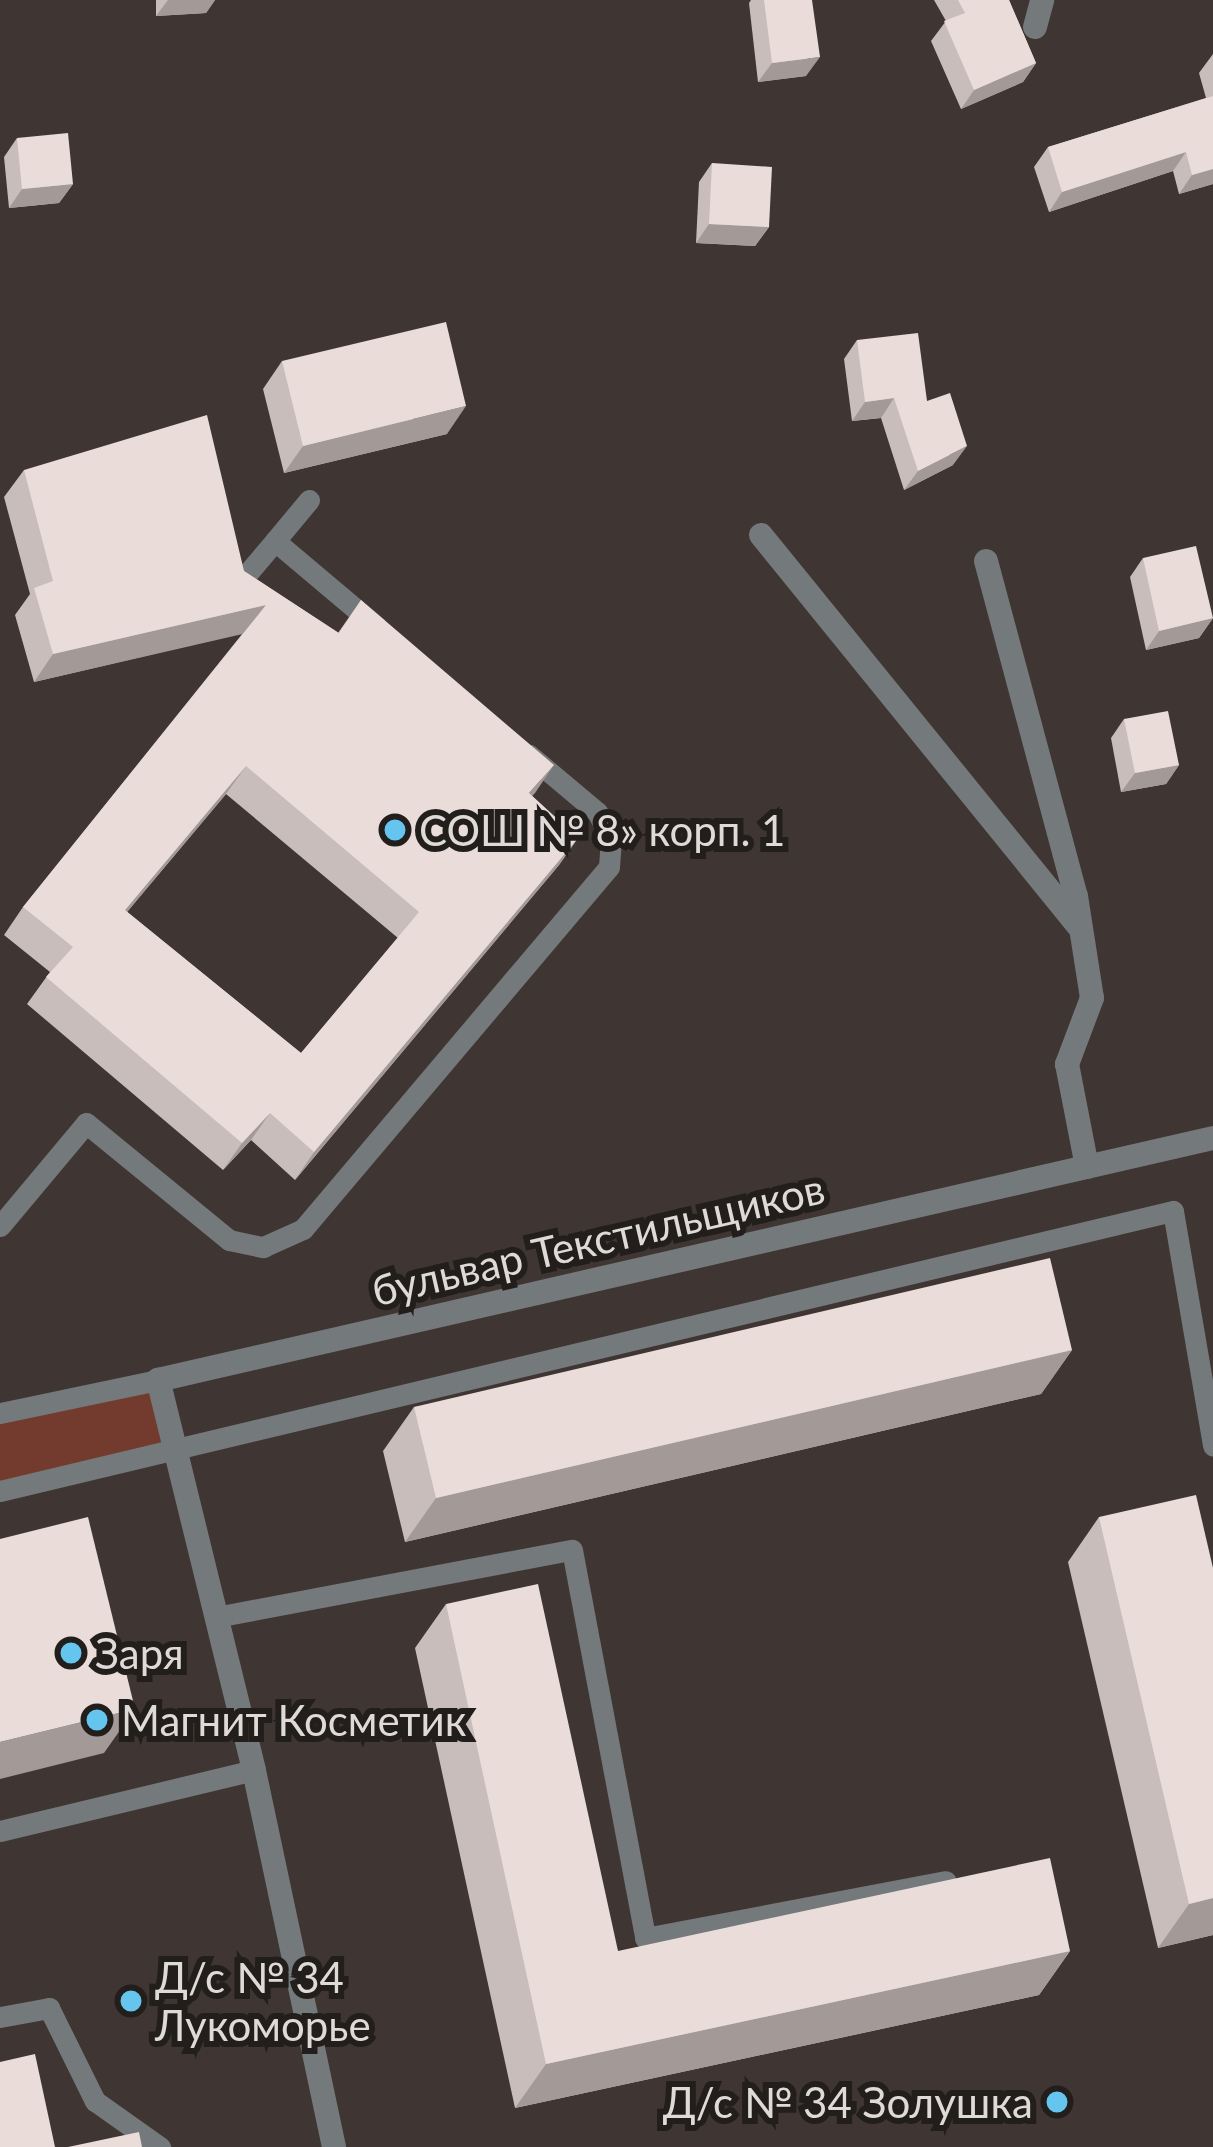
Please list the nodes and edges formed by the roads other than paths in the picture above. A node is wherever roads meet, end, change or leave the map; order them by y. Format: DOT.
graph roads {
  1 [pos="1042,0"];
  2 [pos="1035,27"];
  3 [pos="309,500"];
  4 [pos="761,535"];
  5 [pos="274,542"];
  6 [pos="986,561"];
  7 [pos="235,588"];
  8 [pos="400,646"];
  9 [pos="508,737"];
  10 [pos="1082,929"];
  11 [pos="1213,1138"];
  12 [pos="1087,1167"];
  13 [pos="0,1226"];
  14 [pos="158,1380"];
  15 [pos="0,1413"];
  16 [pos="1213,1446"];
  17 [pos="176,1451"];
  18 [pos="0,1491"];
  19 [pos="216,1617"];
  20 [pos="254,1770"];
  21 [pos="0,1832"];
  22 [pos="975,1875"];
  23 [pos="0,2017"];
  24 [pos="160,2147"];
  25 [pos="334,2147"];
  1 -- 2 [label="street"];
  3 -- 5 [label="lane"];
  4 -- 10 [label="street"];
  5 -- 7 [label="lane"];
  5 -- 8 [label="lane"];
  6 -- 10 [label="street"];
  9 -- 13 [label="lane"];
  10 -- 12 [label="street"];
  11 -- 12 [label="street, бульвар Текстильщиков"];
  12 -- 14 [label="street, бульвар Текстильщиков"];
  14 -- 15 [label="lane, бульвар Текстильщиков"];
  14 -- 17 [label="street"];
  16 -- 17 [label="lane"];
  17 -- 18 [label="lane"];
  17 -- 19 [label="street"];
  19 -- 20 [label="street"];
  19 -- 22 [label="lane"];
  20 -- 21 [label="lane"];
  20 -- 25 [label="street"];
  23 -- 24 [label="lane"];
}
